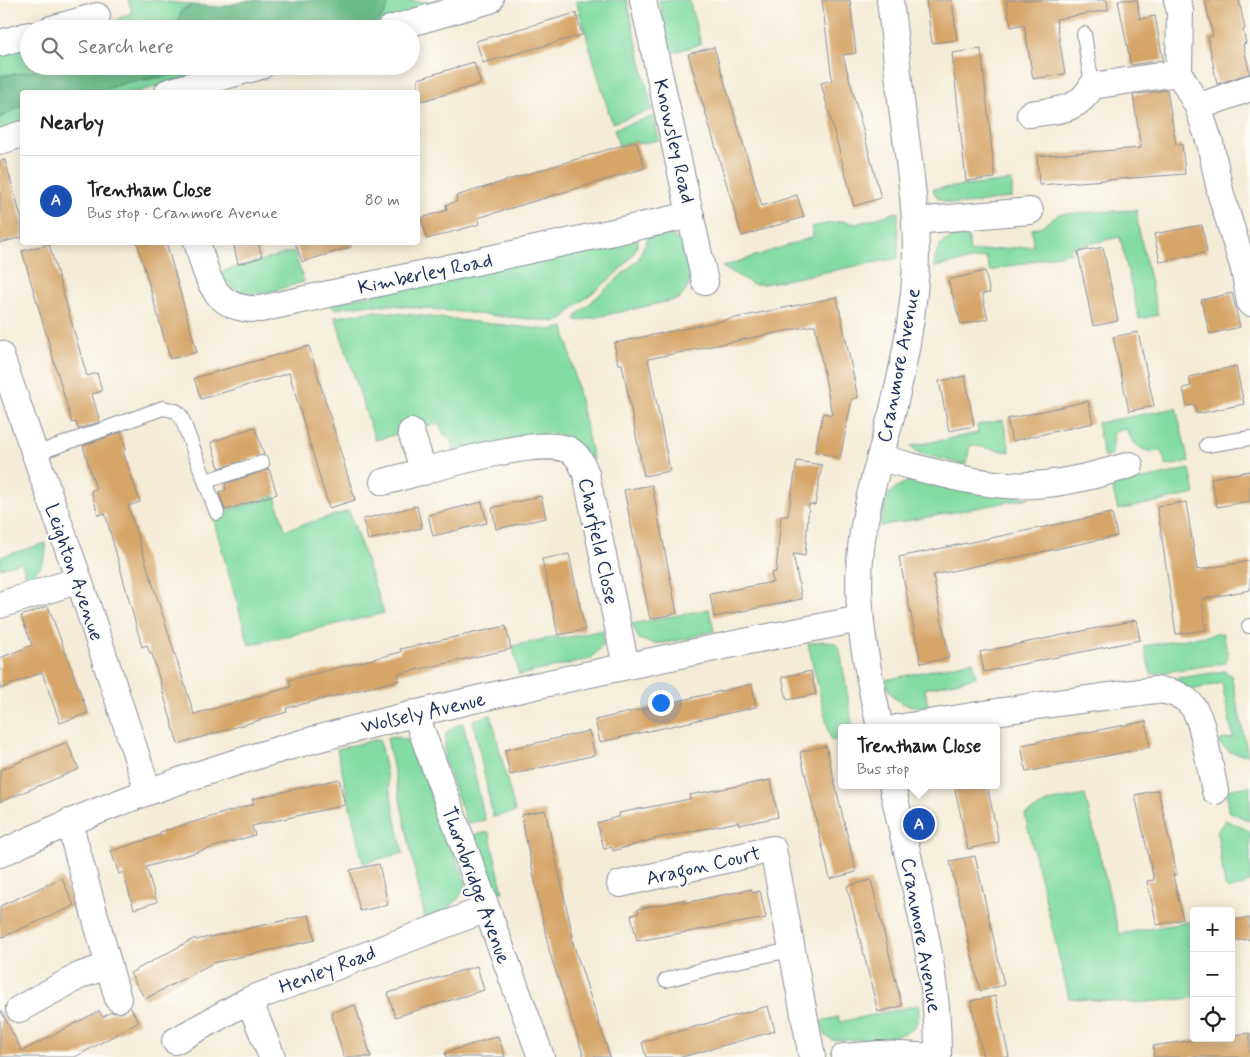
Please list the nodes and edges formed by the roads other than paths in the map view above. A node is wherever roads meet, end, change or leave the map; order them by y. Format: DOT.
graph roads {
  1 [pos="490,0"];
  2 [pos="643,0"];
  3 [pos="890,0"];
  4 [pos="1177,0"];
  5 [pos="97,16"];
  6 [pos="83,20"];
  7 [pos="420,20"];
  8 [pos="1084,34"];
  9 [pos="20,37"];
  10 [pos="0,43"];
  11 [pos="1179,73"];
  12 [pos="229,75"];
  13 [pos="1092,86"];
  14 [pos="1250,88"];
  15 [pos="175,90"];
  16 [pos="1198,107"];
  17 [pos="1030,114"];
  18 [pos="20,135"];
  19 [pos="0,141"];
  20 [pos="1030,211"];
  21 [pos="691,215"];
  22 [pos="915,221"];
  23 [pos="198,245"];
  24 [pos="705,282"];
  25 [pos="1250,303"];
  26 [pos="0,354"];
  27 [pos="411,432"];
  28 [pos="1250,438"];
  29 [pos="1207,445"];
  30 [pos="35,454"];
  31 [pos="880,458"];
  32 [pos="262,463"];
  33 [pos="1130,465"];
  34 [pos="424,472"];
  35 [pos="206,481"];
  36 [pos="383,482"];
  37 [pos="217,513"];
  38 [pos="79,580"];
  39 [pos="0,606"];
  40 [pos="860,619"];
  41 [pos="626,666"];
  42 [pos="415,713"];
  43 [pos="879,724"];
  44 [pos="922,724"];
  45 [pos="893,789"];
  46 [pos="148,791"];
  47 [pos="1215,791"];
  48 [pos="69,822"];
  49 [pos="0,854"];
  50 [pos="620,884"];
  51 [pos="486,909"];
  52 [pos="792,950"];
  53 [pos="108,966"];
  54 [pos="666,980"];
  55 [pos="118,999"];
  56 [pos="249,1000"];
  57 [pos="19,1009"];
  58 [pos="175,1041"];
  59 [pos="272,1057"];
  60 [pos="541,1057"];
  61 [pos="812,1057"];
  62 [pos="844,1057"];
  63 [pos="938,1057"];
  1 -- 7 [label="street"];
  2 -- 21 [label="street, Knowsley Road"];
  3 -- 22 [label="street, Cranmore Avenue"];
  4 -- 11 [label="street"];
  5 -- 6 [label="street"];
  8 -- 13 [label="lane"];
  9 -- 10 [label="street"];
  11 -- 13 [label="street"];
  11 -- 16 [label="street"];
  12 -- 15 [label="street"];
  13 -- 17 [label="street"];
  14 -- 16 [label="street"];
  16 -- 25 [label="street"];
  18 -- 19 [label="street"];
  20 -- 22 [label="street"];
  21 -- 23 [label="street, Kimberley Road"];
  21 -- 24 [label="street, Knowsley Road"];
  22 -- 31 [label="street, Cranmore Avenue"];
  26 -- 30 [label="street, Leighton Avenue"];
  27 -- 34 [label="street"];
  28 -- 29 [label="lane"];
  30 -- 35 [label="lane"];
  30 -- 38 [label="street, Leighton Avenue"];
  31 -- 33 [label="street"];
  31 -- 40 [label="street, Cranmore Avenue"];
  32 -- 35 [label="lane"];
  34 -- 36 [label="street, Charfield Close"];
  34 -- 41 [label="street, Charfield Close"];
  35 -- 37 [label="lane"];
  38 -- 39 [label="street"];
  38 -- 46 [label="street, Leighton Avenue"];
  40 -- 41 [label="street, Wolsely Avenue"];
  40 -- 43 [label="street, Cranmore Avenue"];
  41 -- 42 [label="street, Wolsely Avenue"];
  42 -- 46 [label="street, Wolsely Avenue"];
  42 -- 51 [label="street, Thornbridge Avenue"];
  44 -- 47 [label="street"];
  45 -- 63 [label="street, Cranmore Avenue"];
  46 -- 48 [label="street, Wolsely Avenue"];
  48 -- 49 [label="street, Wolsely Avenue"];
  48 -- 53 [label="street"];
  50 -- 52 [label="street, Aragon Court"];
  51 -- 56 [label="street, Henley Road"];
  51 -- 60 [label="street, Thornbridge Avenue"];
  52 -- 54 [label="lane"];
  52 -- 61 [label="street, Aragon Court"];
  53 -- 55 [label="street"];
  53 -- 57 [label="street"];
  56 -- 58 [label="street, Henley Road"];
  56 -- 59 [label="street"];
  62 -- 63 [label="street"];
}
